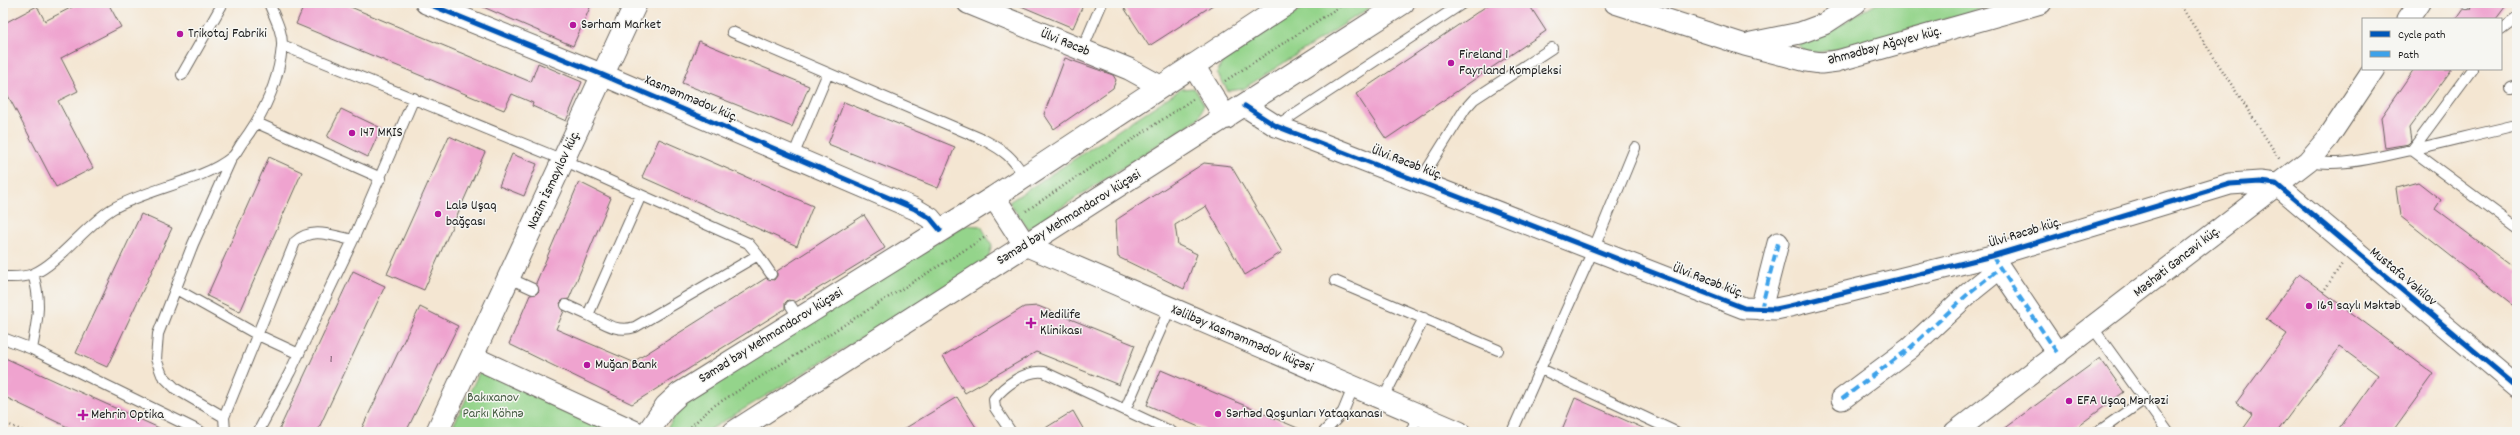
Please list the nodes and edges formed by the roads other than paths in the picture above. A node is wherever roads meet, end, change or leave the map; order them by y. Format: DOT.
graph roads {
  1 [pos="223,3"];
  2 [pos="269,3"];
  3 [pos="636,3"];
  4 [pos="968,3"];
  5 [pos="1102,3"];
  6 [pos="1288,3"];
  7 [pos="1403,3"];
  8 [pos="1464,3"];
  9 [pos="1615,3"];
  10 [pos="1856,3"];
  11 [pos="2041,3"];
  12 [pos="2419,3"];
  13 [pos="435,5"];
  14 [pos="2409,18"];
  15 [pos="2517,18"];
  16 [pos="2502,28"];
  17 [pos="732,32"];
  18 [pos="282,45"];
  19 [pos="1744,45"];
  20 [pos="1552,48"];
  21 [pos="1082,50"];
  22 [pos="1193,65"];
  23 [pos="2373,70"];
  24 [pos="2471,70"];
  25 [pos="828,73"];
  26 [pos="182,75"];
  27 [pos="603,75"];
  28 [pos="1160,86"];
  29 [pos="414,98"];
  30 [pos="1245,106"];
  31 [pos="1226,118"];
  32 [pos="257,123"];
  33 [pos="2517,125"];
  34 [pos="1276,126"];
  35 [pos="1635,148"];
  36 [pos="2412,150"];
  37 [pos="793,156"];
  38 [pos="232,157"];
  39 [pos="563,160"];
  40 [pos="2308,161"];
  41 [pos="1025,177"];
  42 [pos="381,178"];
  43 [pos="2283,180"];
  44 [pos="1420,181"];
  45 [pos="641,195"];
  46 [pos="994,197"];
  47 [pos="2517,228"];
  48 [pos="940,230"];
  49 [pos="353,240"];
  50 [pos="1778,243"];
  51 [pos="1025,245"];
  52 [pos="1594,248"];
  53 [pos="758,255"];
  54 [pos="1996,262"];
  55 [pos="33,274"];
  56 [pos="770,274"];
  57 [pos="3,277"];
  58 [pos="509,278"];
  59 [pos="1335,281"];
  60 [pos="176,289"];
  61 [pos="533,290"];
  62 [pos="566,305"];
  63 [pos="1170,308"];
  64 [pos="1761,309"];
  65 [pos="588,315"];
  66 [pos="1424,318"];
  67 [pos="2093,328"];
  68 [pos="258,335"];
  69 [pos="3,338"];
  70 [pos="32,349"];
  71 [pos="1498,350"];
  72 [pos="299,354"];
  73 [pos="2058,354"];
  74 [pos="473,357"];
  75 [pos="1541,369"];
  76 [pos="1354,385"];
  77 [pos="2517,387"];
  78 [pos="1383,399"];
  79 [pos="1842,399"];
  80 [pos="2145,399"];
  81 [pos="1125,410"];
  82 [pos="224,417"];
  83 [pos="1415,423"];
  84 [pos="201,432"];
  85 [pos="225,432"];
  86 [pos="258,432"];
  87 [pos="437,432"];
  88 [pos="636,432"];
  89 [pos="648,432"];
  90 [pos="734,432"];
  91 [pos="1011,432"];
  92 [pos="1172,432"];
  93 [pos="1324,432"];
  94 [pos="1459,432"];
  95 [pos="1512,432"];
  96 [pos="1676,432"];
  97 [pos="1955,432"];
  98 [pos="2098,432"];
  99 [pos="2168,432"];
  1 -- 26 [label="lane"];
  2 -- 18 [label="lane"];
  3 -- 27 [label="main road, Nazim İsmayılov küç."];
  4 -- 21 [label="street, Ülvi Rəcəb"];
  5 -- 21 [label="lane"];
  6 -- 22 [label="main road, Səməd bəy Mehmandarov küçəsi"];
  7 -- 30 [label="main road, Səməd bəy Mehmandarov küçəsi"];
  8 -- 34 [label="lane"];
  9 -- 19 [label="street, Əhmədbəy Ağayev küç."];
  10 -- 19 [label="street"];
  11 -- 19 [label="street, Əhmədbəy Ağayev küç."];
  12 -- 14 [label="street"];
  13 -- 27 [label="street, Xasməmmədov küç."];
  15 -- 16 [label="lane"];
  17 -- 25 [label="lane"];
  18 -- 29 [label="lane"];
  18 -- 32 [label="lane"];
  20 -- 44 [label="lane"];
  21 -- 28 [label="street, Ülvi Rəcəb"];
  22 -- 28 [label="main road, Səməd bəy Mehmandarov küçəsi"];
  22 -- 31 [label="main road"];
  23 -- 40 [label="street, Məshəti Gəncəvi küç."];
  24 -- 36 [label="lane"];
  25 -- 37 [label="lane"];
  25 -- 41 [label="lane"];
  27 -- 37 [label="street, Xasməmmədov küç."];
  27 -- 39 [label="main road, Nazim İsmayılov küç."];
  28 -- 41 [label="main road, Səməd bəy Mehmandarov küçəsi"];
  29 -- 39 [label="lane"];
  29 -- 42 [label="lane"];
  30 -- 31 [label="main road, Səməd bəy Mehmandarov küçəsi"];
  30 -- 34 [label="street, Ülvi Rəcəb küç."];
  31 -- 51 [label="main road, Səməd bəy Mehmandarov küçəsi"];
  32 -- 38 [label="lane"];
  32 -- 42 [label="lane"];
  33 -- 36 [label="lane"];
  34 -- 44 [label="street, Ülvi Rəcəb küç."];
  35 -- 52 [label="lane"];
  36 -- 40 [label="lane"];
  36 -- 47 [label="lane"];
  37 -- 48 [label="street, Xasməmmədov küç."];
  38 -- 55 [label="lane"];
  38 -- 60 [label="lane"];
  39 -- 45 [label="lane"];
  39 -- 58 [label="main road, Nazim İsmayılov küç."];
  40 -- 43 [label="street, Məshəti Gəncəvi küç."];
  41 -- 46 [label="main road, Səməd bəy Mehmandarov küçəsi"];
  42 -- 49 [label="lane"];
  43 -- 54 [label="street, Ülvi Rəcəb küç."];
  43 -- 67 [label="street, Məshəti Gəncəvi küç."];
  43 -- 77 [label="street, Mustafa Vəkilov"];
  44 -- 52 [label="street, Ülvi Rəcəb küç."];
  45 -- 53 [label="lane"];
  45 -- 65 [label="lane"];
  46 -- 48 [label="main road, Səməd bəy Mehmandarov küçəsi"];
  46 -- 51 [label="main road"];
  48 -- 89 [label="main road, Səməd bəy Mehmandarov küçəsi"];
  49 -- 68 [label="lane"];
  49 -- 72 [label="lane"];
  50 -- 64 [label="street"];
  51 -- 63 [label="street, Xəlilbəy Xasməmmədov küçəsi"];
  51 -- 90 [label="main road, Səməd bəy Mehmandarov küçəsi"];
  52 -- 64 [label="street, Ülvi Rəcəb küç."];
  52 -- 75 [label="lane"];
  53 -- 56 [label="lane"];
  53 -- 65 [label="lane"];
  54 -- 64 [label="street, Ülvi Rəcəb küç."];
  54 -- 73 [label="street"];
  54 -- 79 [label="street"];
  55 -- 57 [label="lane"];
  55 -- 70 [label="lane"];
  58 -- 61 [label="lane"];
  58 -- 74 [label="main road, Nazim İsmayılov küç."];
  59 -- 66 [label="lane"];
  60 -- 68 [label="lane"];
  60 -- 82 [label="lane"];
  62 -- 65 [label="lane"];
  63 -- 76 [label="street, Xəlilbəy Xasməmmədov küçəsi"];
  63 -- 81 [label="lane"];
  66 -- 71 [label="lane"];
  66 -- 78 [label="lane"];
  67 -- 73 [label="street, Məshəti Gəncəvi küç."];
  67 -- 80 [label="lane"];
  68 -- 72 [label="lane"];
  68 -- 82 [label="lane"];
  69 -- 70 [label="lane"];
  70 -- 84 [label="lane"];
  72 -- 86 [label="lane"];
  73 -- 97 [label="street, Məshəti Gəncəvi küç."];
  74 -- 87 [label="main road, Nazim İsmayılov küç."];
  74 -- 88 [label="street"];
  75 -- 95 [label="lane"];
  75 -- 96 [label="lane"];
  76 -- 78 [label="street, Xəlilbəy Xasməmmədov küçəsi"];
  76 -- 93 [label="lane"];
  78 -- 83 [label="street, Xəlilbəy Xasməmmədov küçəsi"];
  80 -- 98 [label="lane"];
  80 -- 99 [label="lane"];
  81 -- 91 [label="lane"];
  81 -- 92 [label="lane"];
  82 -- 85 [label="lane"];
  83 -- 94 [label="street, Xəlilbəy Xasməmmədov küçəsi"];
}
